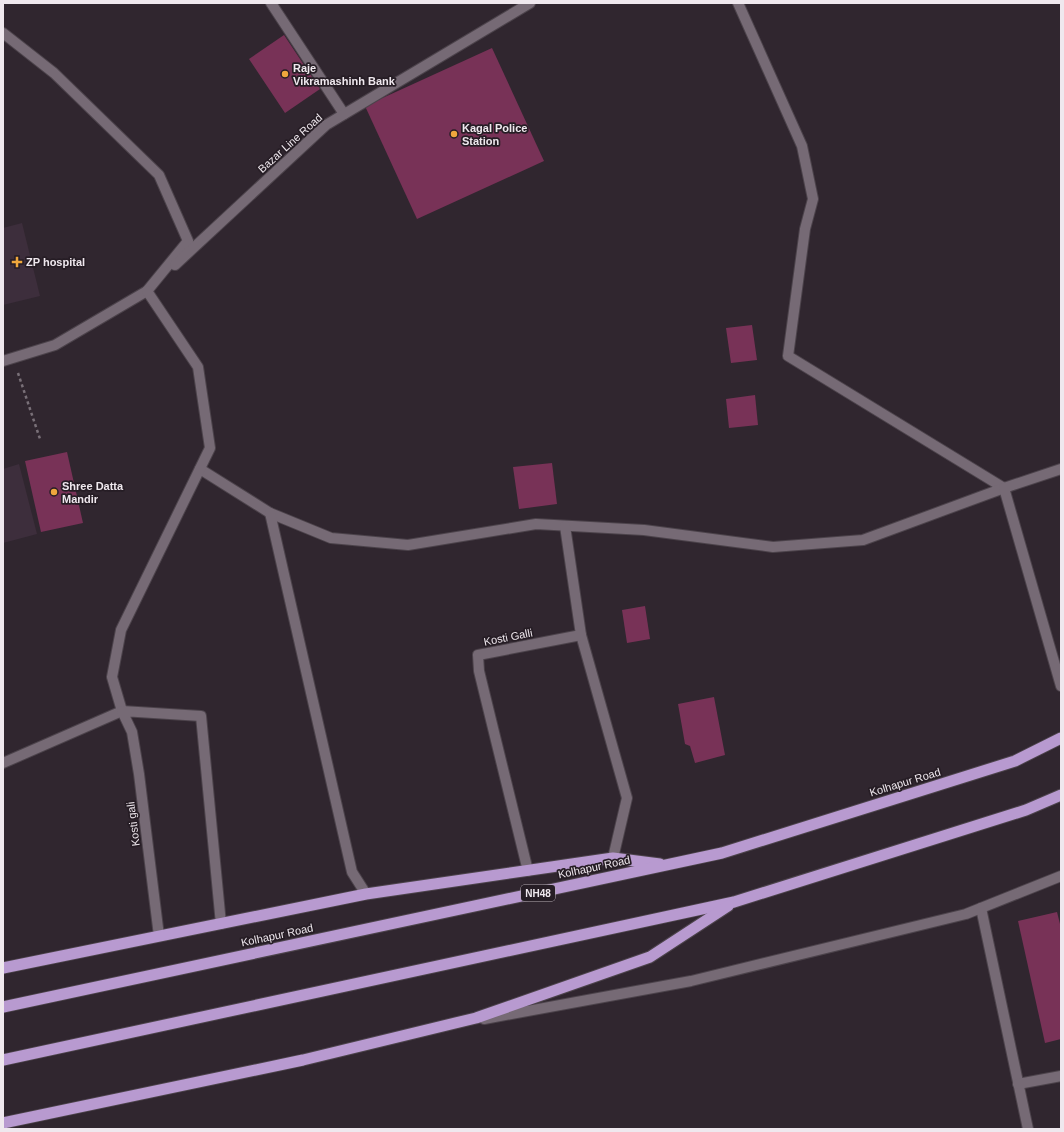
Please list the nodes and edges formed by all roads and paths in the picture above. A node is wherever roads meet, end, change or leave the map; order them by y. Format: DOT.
graph roads {
  1 [pos="271,3"];
  2 [pos="530,3"];
  3 [pos="738,3"];
  4 [pos="3,33"];
  5 [pos="344,114"];
  6 [pos="147,291"];
  7 [pos="13,358"];
  8 [pos="3,361"];
  9 [pos="40,439"];
  10 [pos="200,469"];
  11 [pos="1061,469"];
  12 [pos="1004,488"];
  13 [pos="270,513"];
  14 [pos="566,526"];
  15 [pos="581,635"];
  16 [pos="1061,686"];
  17 [pos="122,711"];
  18 [pos="1061,738"];
  19 [pos="3,763"];
  20 [pos="1061,795"];
  21 [pos="613,858"];
  22 [pos="669,865"];
  23 [pos="528,871"];
  24 [pos="1061,876"];
  25 [pos="366,894"];
  26 [pos="734,902"];
  27 [pos="981,908"];
  28 [pos="221,924"];
  29 [pos="159,936"];
  30 [pos="3,968"];
  31 [pos="3,1006"];
  32 [pos="430,1029"];
  33 [pos="3,1060"];
  34 [pos="1061,1076"];
  35 [pos="1018,1084"];
  36 [pos="3,1123"];
  37 [pos="1028,1129"];
  1 -- 5 [label="street"];
  2 -- 5 [label="street, Bazar Line Road"];
  3 -- 12 [label="street"];
  4 -- 6 [label="street"];
  5 -- 6 [label="street, Bazar Line Road"];
  6 -- 7 [label="street"];
  6 -- 10 [label="street, Kosti gali"];
  7 -- 8 [label="street"];
  7 -- 9 [label="path"];
  10 -- 13 [label="street"];
  10 -- 17 [label="street, Kosti gali"];
  11 -- 12 [label="street"];
  12 -- 14 [label="street"];
  12 -- 16 [label="street"];
  13 -- 14 [label="street"];
  13 -- 25 [label="street"];
  14 -- 15 [label="street"];
  15 -- 21 [label="street"];
  15 -- 23 [label="street, Kosti Galli"];
  17 -- 19 [label="street"];
  17 -- 28 [label="street"];
  17 -- 29 [label="street, Kosti gali"];
  18 -- 22 [label="highway, Kolhapur Road / NH48"];
  20 -- 26 [label="highway"];
  21 -- 22 [label="highway"];
  21 -- 23 [label="highway"];
  22 -- 31 [label="highway, Kolhapur Road / NH48"];
  23 -- 25 [label="highway"];
  24 -- 27 [label="street"];
  25 -- 28 [label="highway"];
  26 -- 32 [label="highway"];
  26 -- 33 [label="highway"];
  27 -- 32 [label="street"];
  27 -- 35 [label="street"];
  28 -- 29 [label="highway"];
  29 -- 30 [label="highway"];
  32 -- 36 [label="highway"];
  34 -- 35 [label="street"];
  35 -- 37 [label="street"];
}
